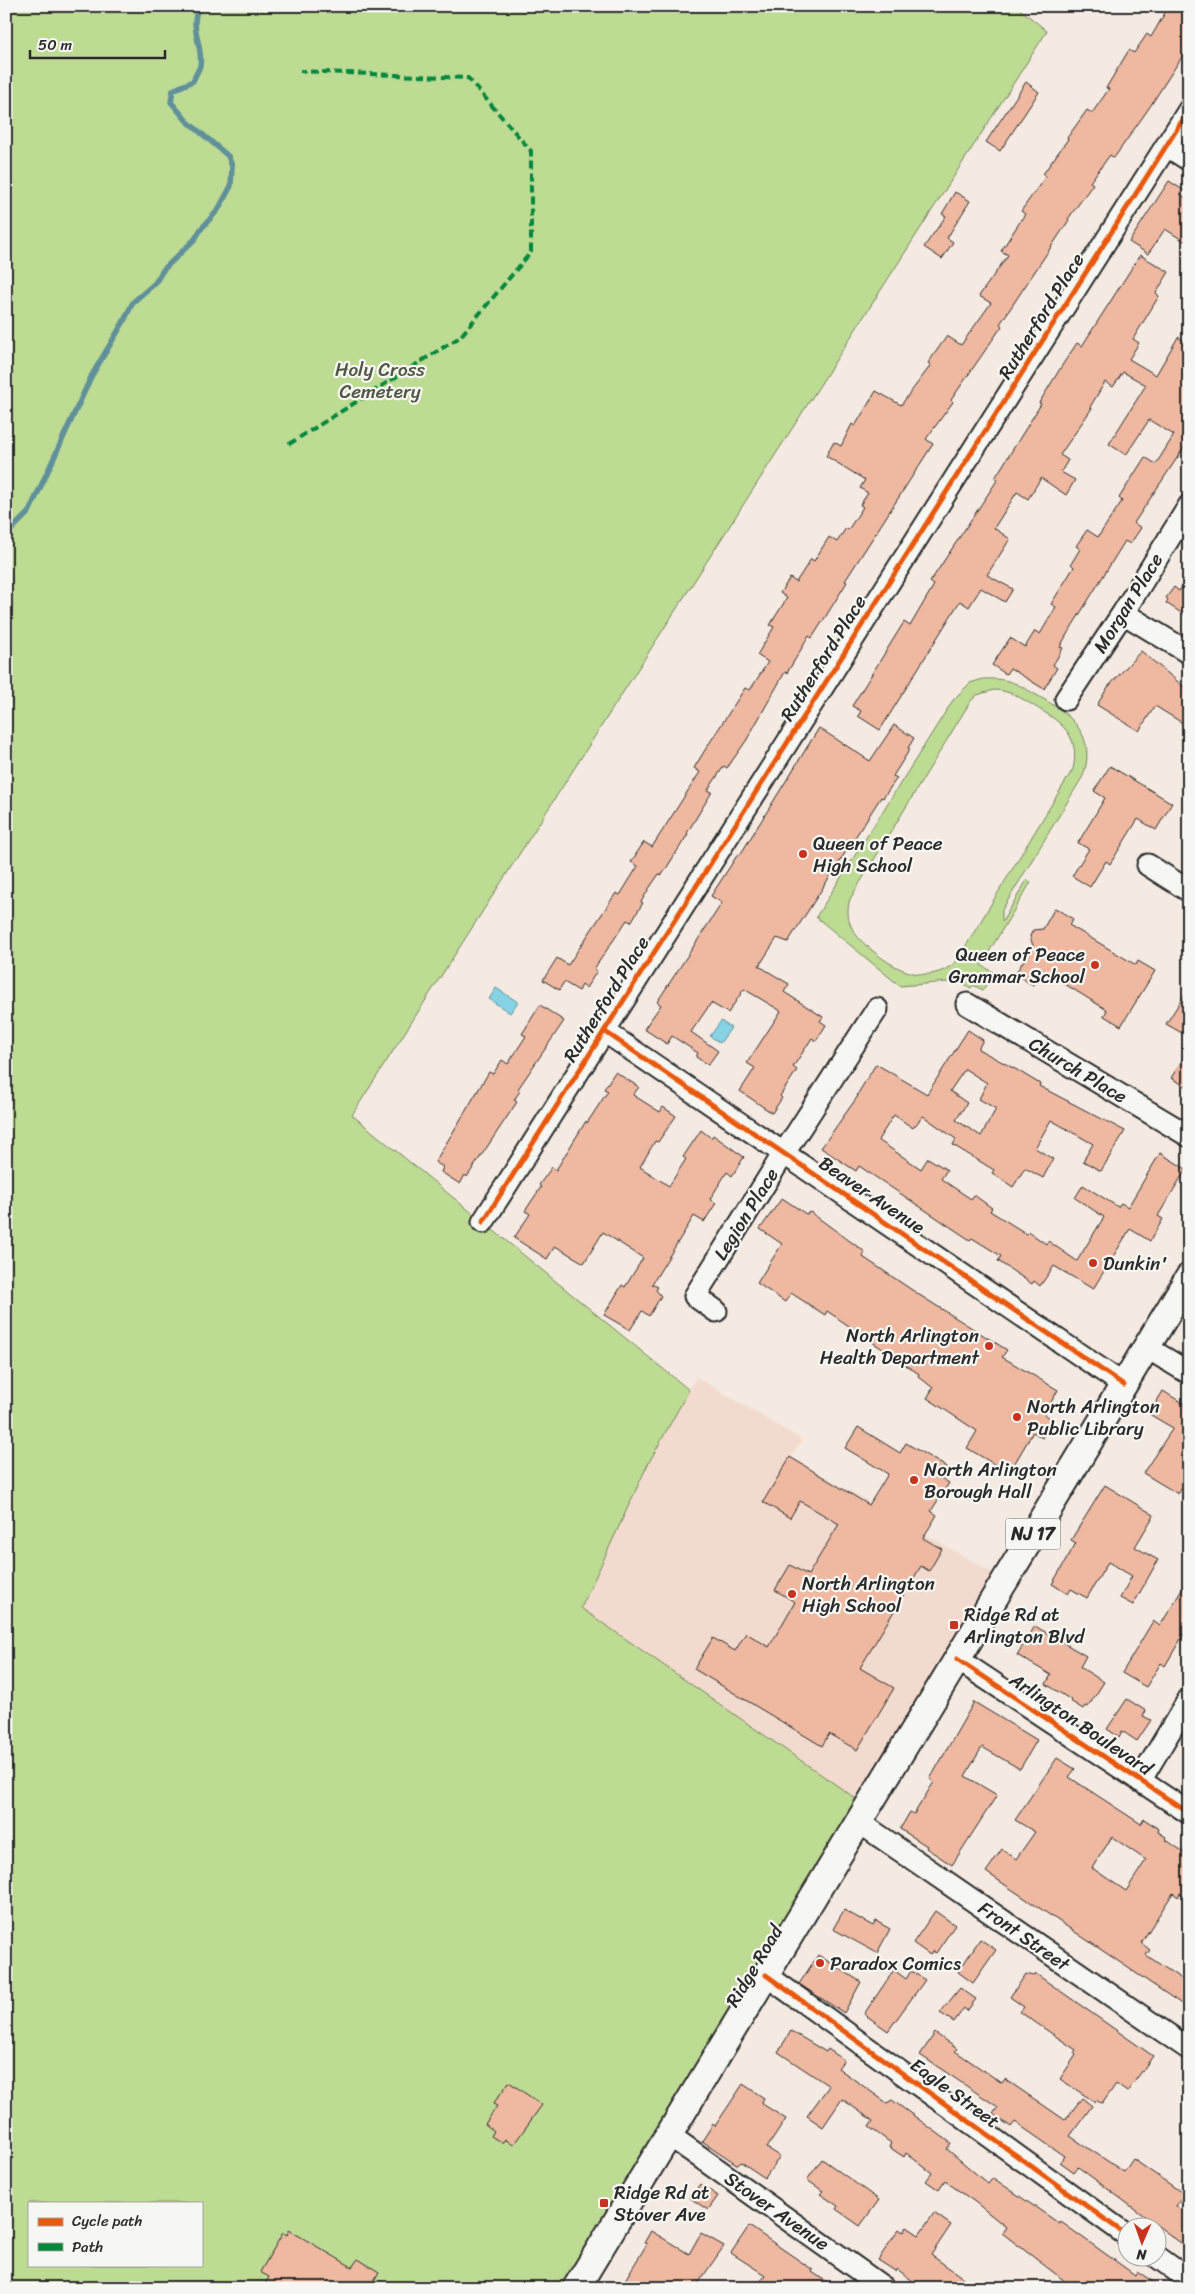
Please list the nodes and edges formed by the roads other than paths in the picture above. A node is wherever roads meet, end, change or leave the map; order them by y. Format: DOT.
graph roads {
  1 [pos="1189,110"];
  2 [pos="1166,146"];
  3 [pos="1189,160"];
  4 [pos="1189,506"];
  5 [pos="1123,613"];
  6 [pos="1189,653"];
  7 [pos="1066,699"];
  8 [pos="1148,865"];
  9 [pos="1189,891"];
  10 [pos="968,1004"];
  11 [pos="877,1009"];
  12 [pos="604,1031"];
  13 [pos="1189,1136"];
  14 [pos="784,1153"];
  15 [pos="483,1222"];
  16 [pos="1189,1277"];
  17 [pos="716,1311"];
  18 [pos="1146,1347"];
  19 [pos="1189,1373"];
  20 [pos="1124,1385"];
  21 [pos="957,1659"];
  22 [pos="1189,1700"];
  23 [pos="1140,1781"];
  24 [pos="1189,1813"];
  25 [pos="859,1822"];
  26 [pos="766,1975"];
  27 [pos="1189,2049"];
  28 [pos="669,2134"];
  29 [pos="1118,2229"];
  30 [pos="1168,2265"];
  31 [pos="1189,2280"];
  32 [pos="576,2288"];
  33 [pos="884,2288"];
  1 -- 2 [label="street, Rutherford Place"];
  2 -- 3 [label="street"];
  2 -- 12 [label="street, Rutherford Place"];
  4 -- 5 [label="street, Morgan Place"];
  5 -- 6 [label="street"];
  5 -- 7 [label="street, Morgan Place"];
  8 -- 9 [label="street"];
  10 -- 13 [label="street, Church Place"];
  11 -- 14 [label="street, Legion Place"];
  12 -- 14 [label="street, Beaver Avenue"];
  12 -- 15 [label="street, Rutherford Place"];
  14 -- 17 [label="street, Legion Place"];
  14 -- 20 [label="street, Beaver Avenue"];
  16 -- 18 [label="main road, Ridge Road / NJ 17"];
  18 -- 19 [label="street"];
  18 -- 20 [label="main road, Ridge Road / NJ 17"];
  20 -- 21 [label="main road, Ridge Road / NJ 17"];
  21 -- 23 [label="street, Arlington Boulevard"];
  21 -- 25 [label="main road, Ridge Road / NJ 17"];
  22 -- 23 [label="street"];
  23 -- 24 [label="street, Arlington Boulevard"];
  25 -- 26 [label="main road, Ridge Road / NJ 17"];
  25 -- 27 [label="street, Front Street"];
  26 -- 28 [label="main road, Ridge Road / NJ 17"];
  26 -- 29 [label="street, Eagle Street"];
  28 -- 32 [label="main road, Ridge Road / NJ 17"];
  28 -- 33 [label="street, Stover Avenue"];
  30 -- 31 [label="street"];
}
